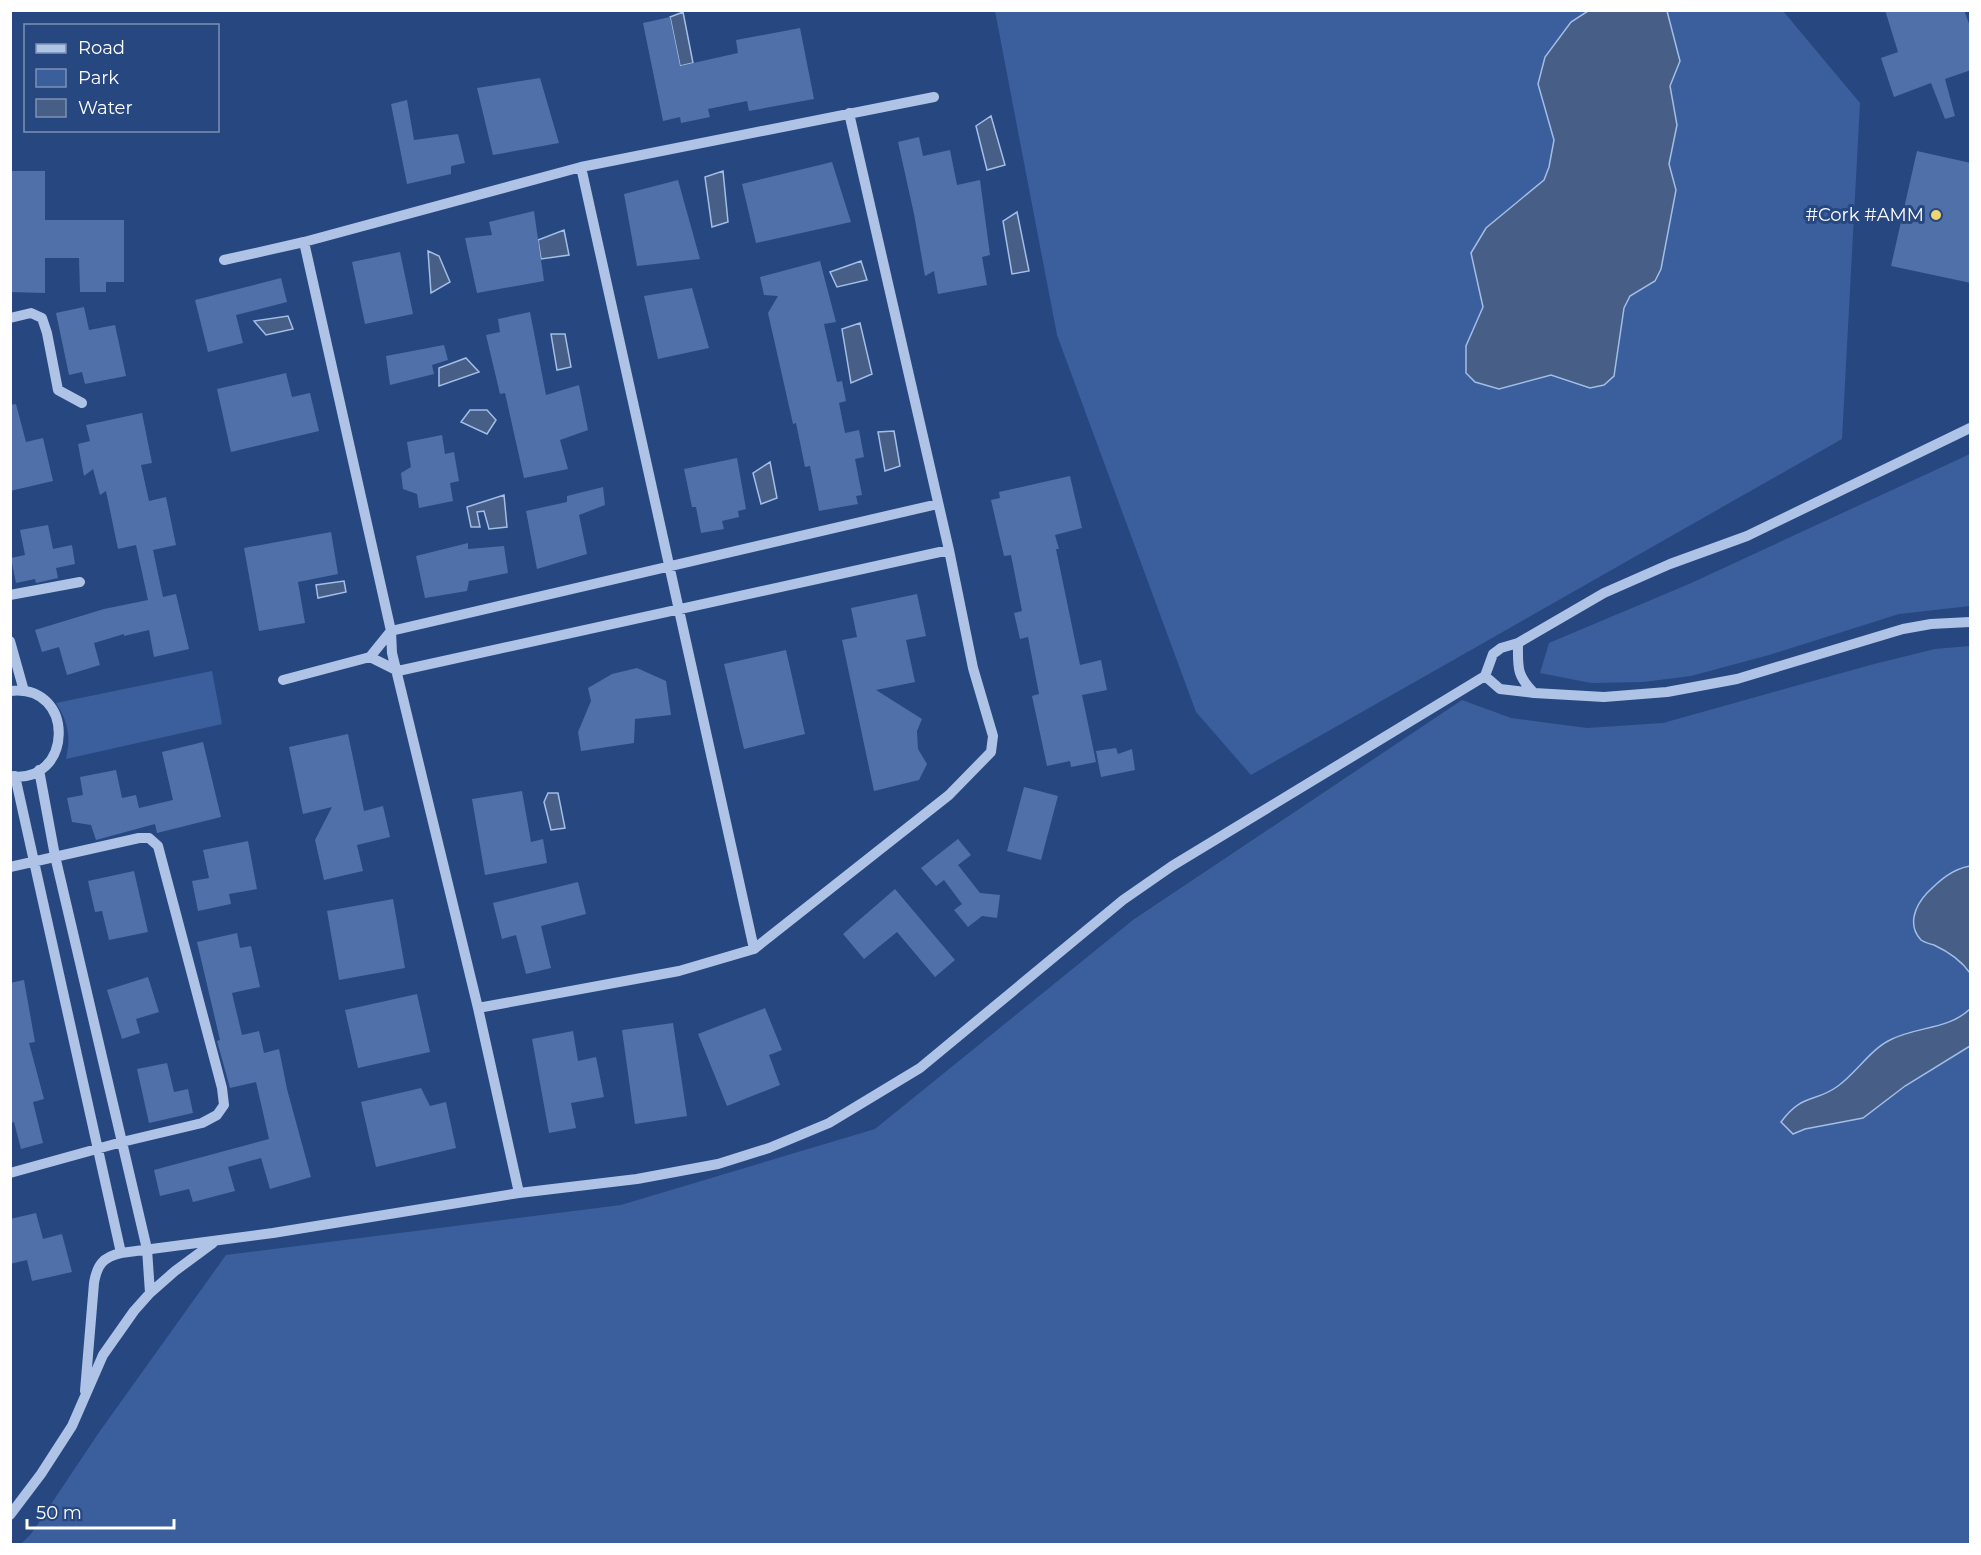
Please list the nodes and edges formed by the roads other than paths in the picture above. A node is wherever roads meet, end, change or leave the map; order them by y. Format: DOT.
graph roads {
  1 [pos="934,97"];
  2 [pos="849,113"];
  3 [pos="581,167"];
  4 [pos="304,242"];
  5 [pos="224,260"];
  6 [pos="10,318"];
  7 [pos="82,403"];
  8 [pos="1971,428"];
  9 [pos="938,504"];
  10 [pos="949,550"];
  11 [pos="670,566"];
  12 [pos="80,582"];
  13 [pos="10,595"];
  14 [pos="678,609"];
  15 [pos="1971,622"];
  16 [pos="390,631"];
  17 [pos="10,641"];
  18 [pos="1518,643"];
  19 [pos="370,657"];
  20 [pos="398,671"];
  21 [pos="1485,676"];
  22 [pos="283,680"];
  23 [pos="10,691"];
  24 [pos="24,691"];
  25 [pos="1534,693"];
  26 [pos="39,770"];
  27 [pos="13,776"];
  28 [pos="55,856"];
  29 [pos="34,862"];
  30 [pos="10,867"];
  31 [pos="754,949"];
  32 [pos="478,1008"];
  33 [pos="122,1142"];
  34 [pos="98,1149"];
  35 [pos="10,1173"];
  36 [pos="519,1193"];
  37 [pos="214,1242"];
  38 [pos="147,1249"];
  39 [pos="121,1253"];
  40 [pos="150,1293"];
  41 [pos="86,1391"];
  42 [pos="10,1515"];
  1 -- 2 [label="street"];
  2 -- 3 [label="street"];
  2 -- 9 [label="street"];
  3 -- 4 [label="street"];
  3 -- 11 [label="street"];
  4 -- 5 [label="street"];
  4 -- 16 [label="street"];
  6 -- 7 [label="street"];
  8 -- 18 [label="street"];
  9 -- 10 [label="street"];
  9 -- 11 [label="street"];
  10 -- 14 [label="street"];
  10 -- 31 [label="street"];
  11 -- 14 [label="street"];
  11 -- 16 [label="street"];
  12 -- 13 [label="street"];
  14 -- 20 [label="street"];
  14 -- 31 [label="street"];
  15 -- 25 [label="street"];
  16 -- 19 [label="street"];
  16 -- 20 [label="street"];
  17 -- 24 [label="street"];
  18 -- 21 [label="street"];
  18 -- 25 [label="street"];
  19 -- 20 [label="street"];
  19 -- 22 [label="street"];
  20 -- 32 [label="street"];
  21 -- 25 [label="street"];
  21 -- 36 [label="street"];
  23 -- 24 [label="street"];
  24 -- 26 [label="street"];
  26 -- 27 [label="street"];
  26 -- 28 [label="street"];
  27 -- 29 [label="street"];
  28 -- 29 [label="street"];
  28 -- 33 [label="street"];
  28 -- 33 [label="street"];
  29 -- 30 [label="street"];
  29 -- 34 [label="street"];
  31 -- 32 [label="street"];
  32 -- 36 [label="street"];
  33 -- 34 [label="street"];
  33 -- 38 [label="street"];
  34 -- 35 [label="street"];
  34 -- 39 [label="street"];
  36 -- 37 [label="street"];
  37 -- 38 [label="street"];
  37 -- 40 [label="street"];
  38 -- 39 [label="street"];
  38 -- 40 [label="street"];
  39 -- 41 [label="street"];
  40 -- 41 [label="street"];
  41 -- 42 [label="street"];
}
